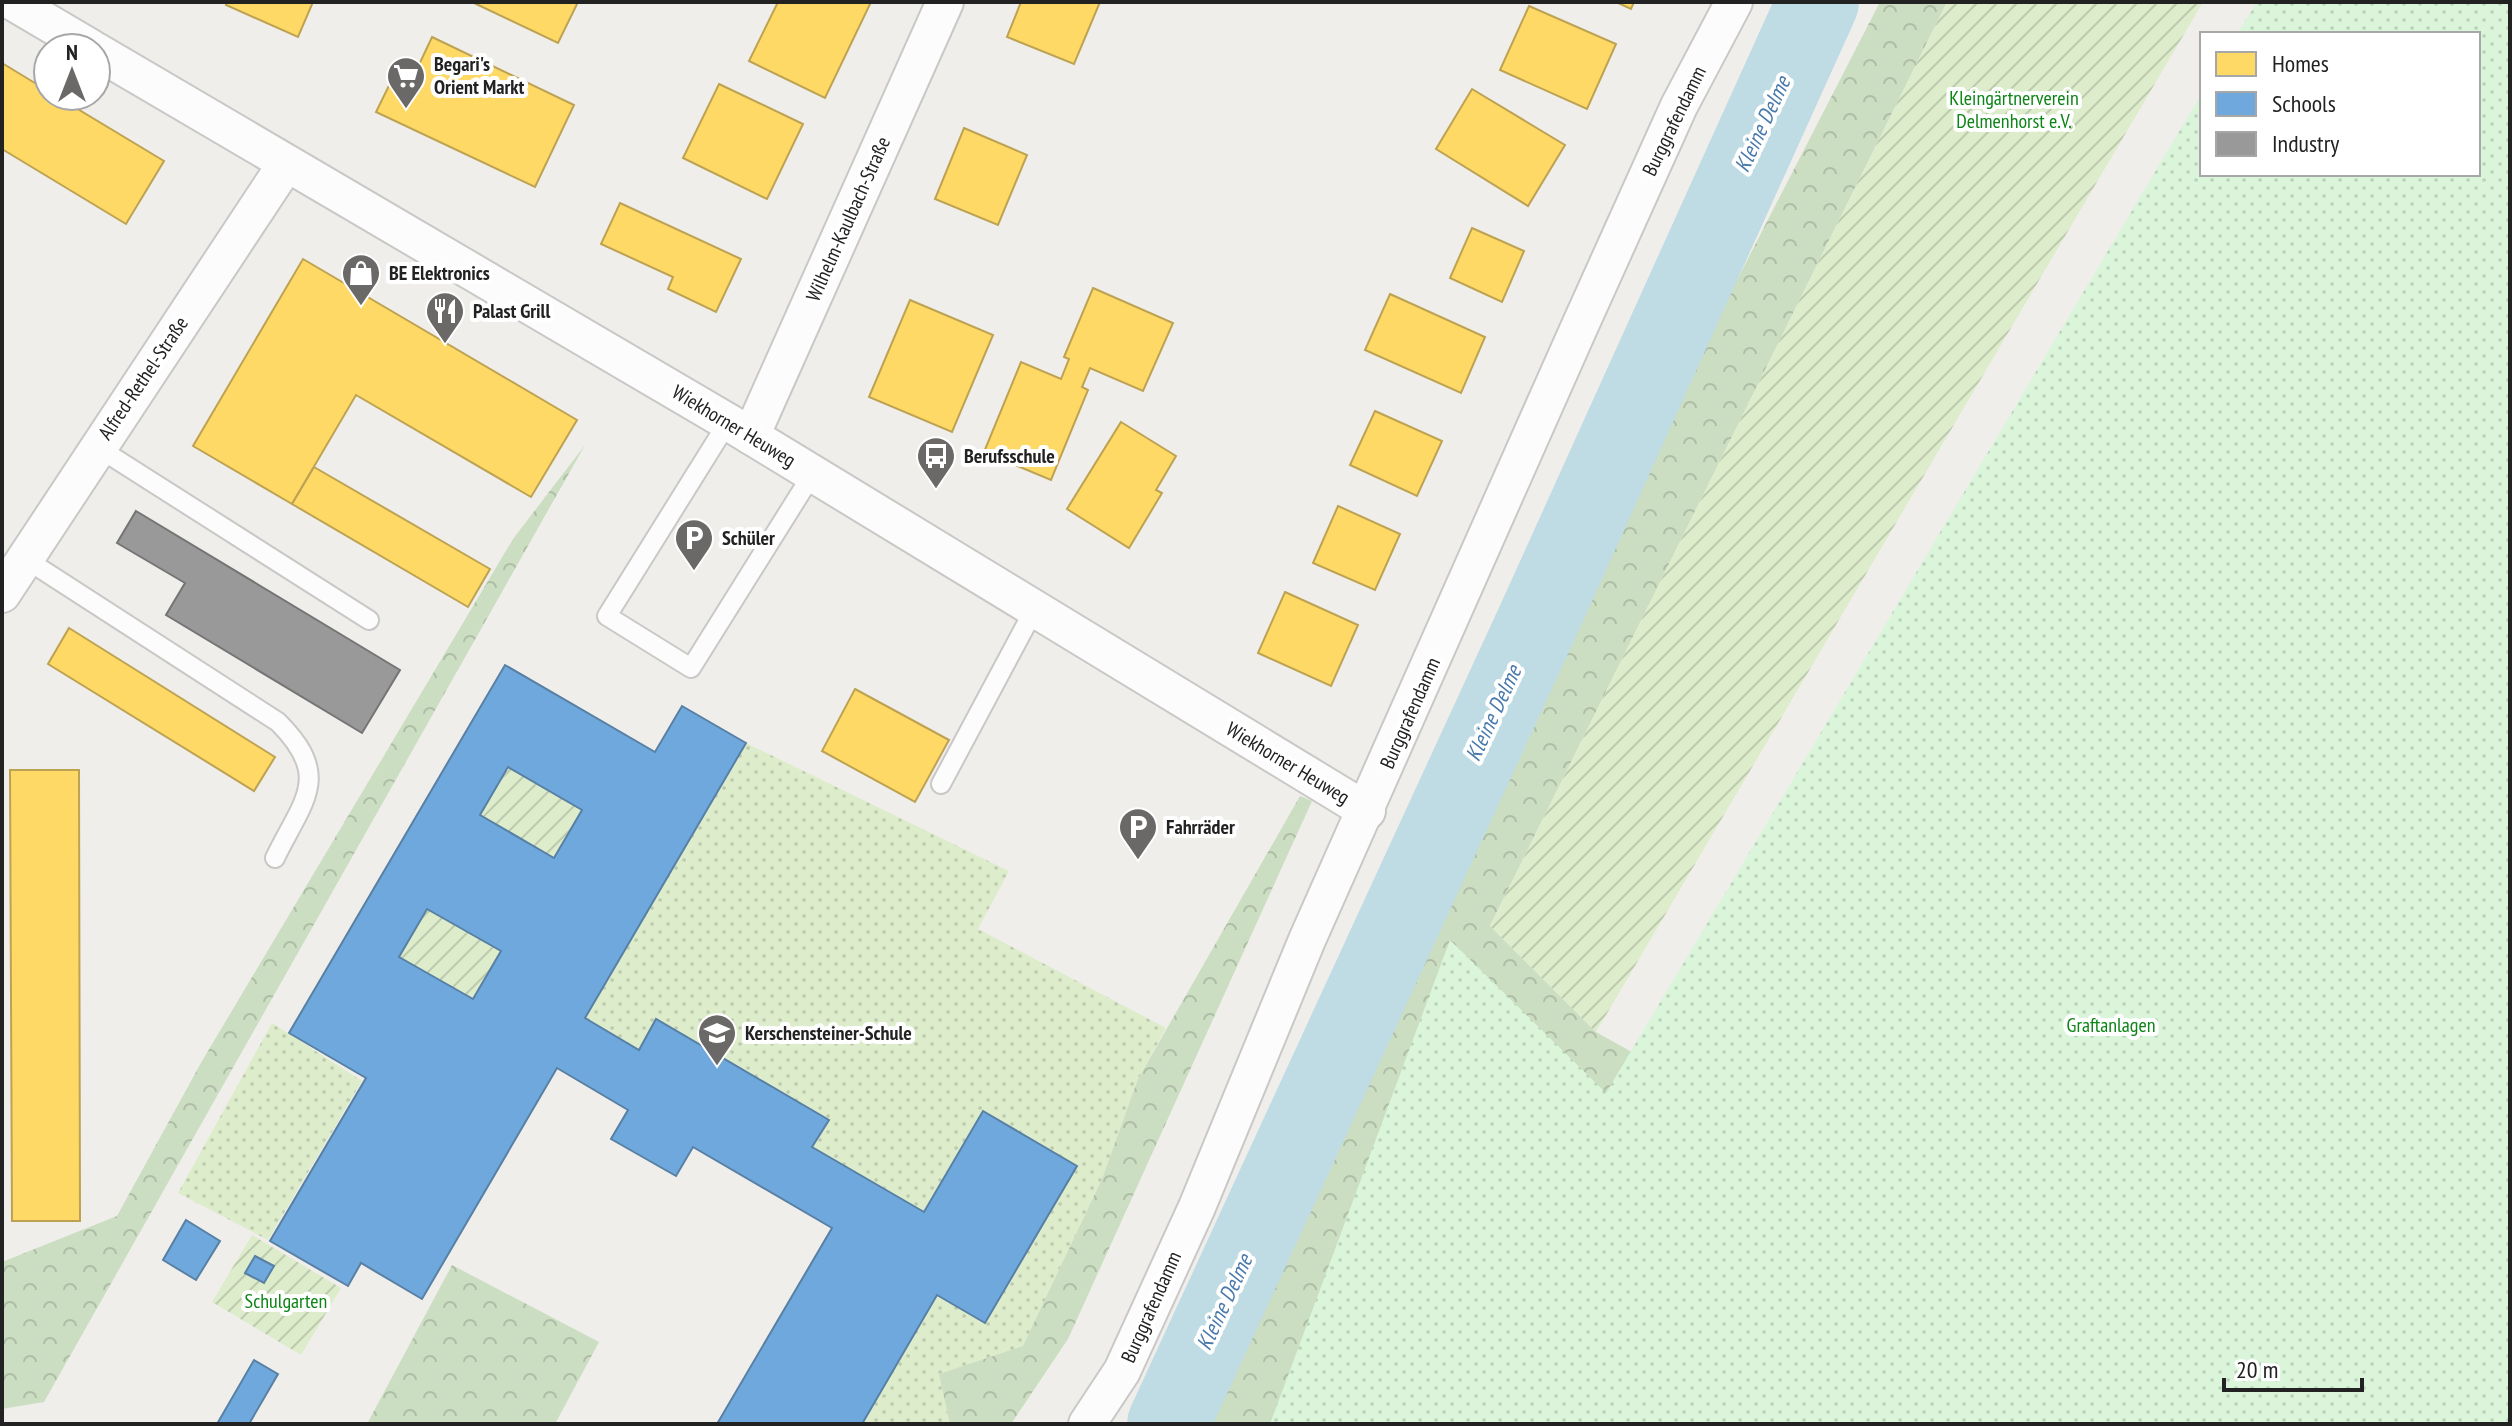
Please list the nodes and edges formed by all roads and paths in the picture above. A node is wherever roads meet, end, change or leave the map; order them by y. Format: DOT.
graph roads {
  1 [pos="13,2"];
  2 [pos="945,2"];
  3 [pos="1734,2"];
  4 [pos="64,32"];
  5 [pos="112,61"];
  6 [pos="286,164"];
  7 [pos="740,429"];
  8 [pos="97,447"];
  9 [pos="813,473"];
  10 [pos="24,558"];
  11 [pos="2,594"];
  12 [pos="1035,608"];
  13 [pos="369,620"];
  14 [pos="941,784"];
  15 [pos="1367,811"];
  16 [pos="275,858"];
  17 [pos="1087,1424"];
  1 -- 4 [label="street, Wiekhorner Heuweg"];
  2 -- 7 [label="street, Wilhelm-Kaulbach-Straße"];
  3 -- 15 [label="street, Burggrafendamm"];
  5 -- 6 [label="street, Wiekhorner Heuweg"];
  6 -- 7 [label="street, Wiekhorner Heuweg"];
  6 -- 8 [label="street, Alfred-Rethel-Straße"];
  7 -- 9 [label="street, Wiekhorner Heuweg"];
  7 -- 9 [label="lane"];
  8 -- 10 [label="street, Alfred-Rethel-Straße"];
  8 -- 13 [label="lane"];
  9 -- 12 [label="street, Wiekhorner Heuweg"];
  10 -- 11 [label="street, Alfred-Rethel-Straße"];
  10 -- 16 [label="lane"];
  12 -- 14 [label="lane"];
  12 -- 15 [label="street, Wiekhorner Heuweg"];
  15 -- 17 [label="street, Burggrafendamm"];
}
